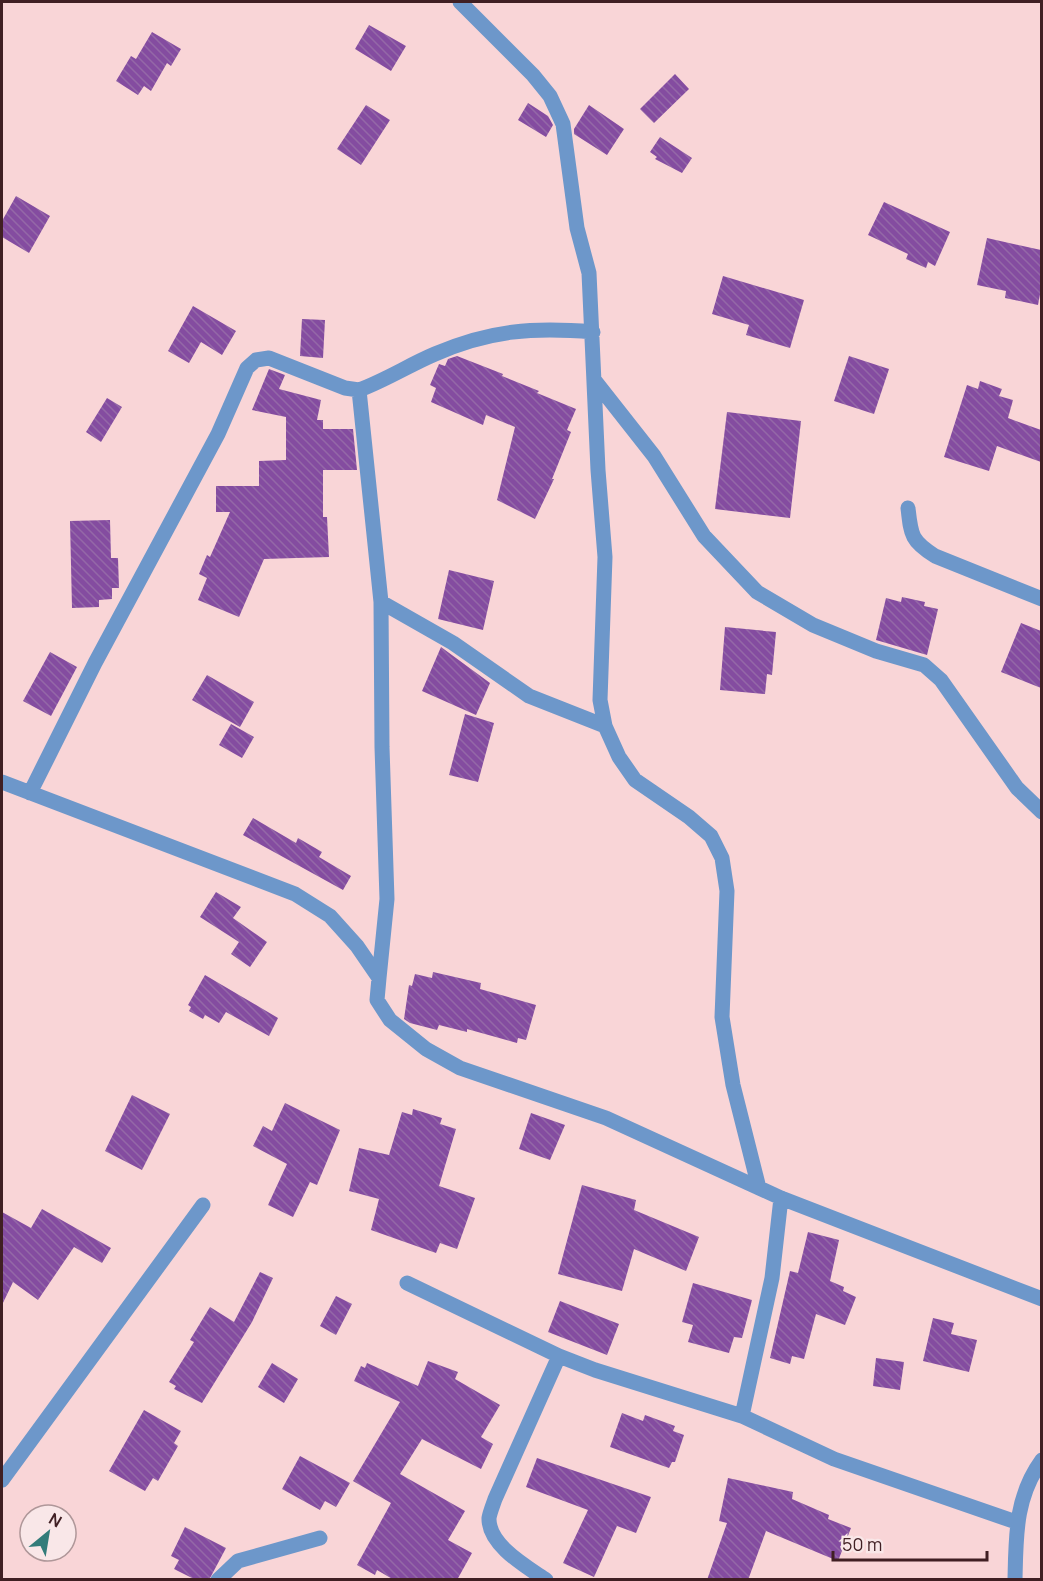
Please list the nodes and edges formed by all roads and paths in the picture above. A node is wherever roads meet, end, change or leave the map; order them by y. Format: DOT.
graph roads {
  1 [pos="460,2"];
  2 [pos="593,332"];
  3 [pos="595,381"];
  4 [pos="359,390"];
  5 [pos="908,507"];
  6 [pos="1041,599"];
  7 [pos="381,602"];
  8 [pos="605,726"];
  9 [pos="2,782"];
  10 [pos="30,793"];
  11 [pos="1041,812"];
  12 [pos="379,978"];
  13 [pos="759,1188"];
  14 [pos="781,1198"];
  15 [pos="203,1205"];
  16 [pos="407,1282"];
  17 [pos="1041,1299"];
  18 [pos="559,1356"];
  19 [pos="742,1416"];
  20 [pos="1041,1460"];
  21 [pos="2,1480"];
  22 [pos="1016,1522"];
  23 [pos="320,1538"];
  24 [pos="218,1580"];
  25 [pos="546,1580"];
  26 [pos="1015,1580"];
  1 -- 2 [label="street"];
  2 -- 3 [label="street"];
  2 -- 4 [label="street"];
  3 -- 8 [label="street"];
  3 -- 11 [label="street"];
  4 -- 7 [label="street"];
  4 -- 10 [label="street"];
  5 -- 6 [label="street"];
  7 -- 8 [label="street"];
  7 -- 12 [label="street"];
  8 -- 13 [label="street"];
  9 -- 10 [label="street"];
  10 -- 12 [label="street"];
  12 -- 13 [label="street"];
  13 -- 14 [label="street"];
  14 -- 17 [label="street"];
  14 -- 19 [label="street"];
  15 -- 21 [label="street"];
  16 -- 18 [label="street"];
  18 -- 19 [label="street"];
  18 -- 25 [label="street"];
  19 -- 22 [label="street"];
  20 -- 22 [label="street"];
  22 -- 26 [label="street"];
  23 -- 24 [label="street"];
}
